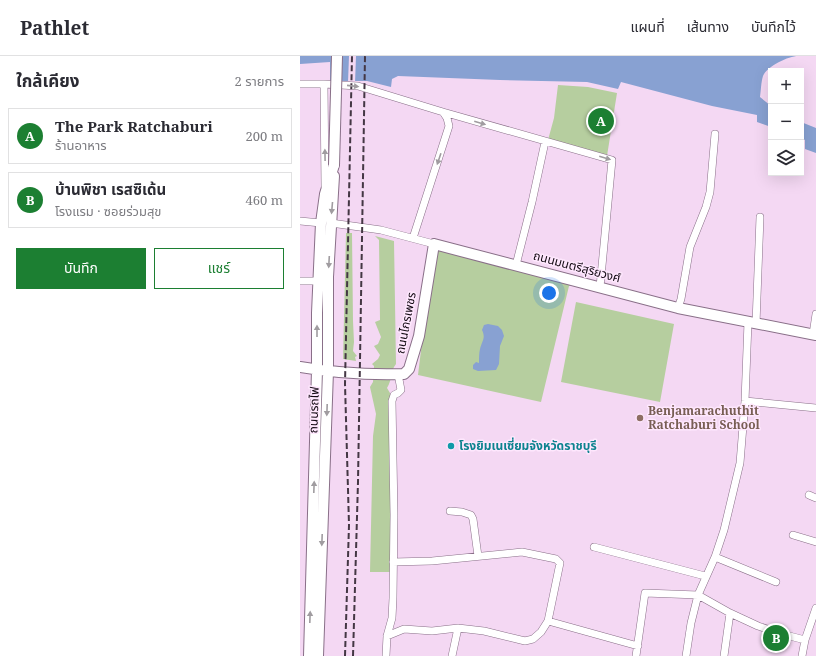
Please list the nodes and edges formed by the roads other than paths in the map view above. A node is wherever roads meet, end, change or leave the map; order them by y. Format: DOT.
graph roads {
  1 [pos="337,56"];
  2 [pos="300,84"];
  3 [pos="324,84"];
  4 [pos="443,112"];
  5 [pos="715,134"];
  6 [pos="545,142"];
  7 [pos="334,165"];
  8 [pos="325,194"];
  9 [pos="760,217"];
  10 [pos="300,220"];
  11 [pos="326,223"];
  12 [pos="413,238"];
  13 [pos="434,244"];
  14 [pos="516,264"];
  15 [pos="300,281"];
  16 [pos="318,281"];
  17 [pos="600,287"];
  18 [pos="678,308"];
  19 [pos="816,314"];
  20 [pos="752,323"];
  21 [pos="815,335"];
  22 [pos="300,367"];
  23 [pos="317,370"];
  24 [pos="328,371"];
  25 [pos="397,374"];
  26 [pos="745,401"];
  27 [pos="816,408"];
  28 [pos="450,511"];
  29 [pos="793,535"];
  30 [pos="816,542"];
  31 [pos="594,547"];
  32 [pos="478,556"];
  33 [pos="715,557"];
  34 [pos="393,562"];
  35 [pos="705,576"];
  36 [pos="776,582"];
  37 [pos="698,595"];
  38 [pos="816,608"];
  39 [pos="730,613"];
  40 [pos="548,621"];
  41 [pos="458,628"];
  42 [pos="387,636"];
  43 [pos="805,640"];
  44 [pos="638,646"];
  45 [pos="309,656"];
  46 [pos="318,656"];
  47 [pos="386,656"];
  48 [pos="452,656"];
  49 [pos="636,656"];
  50 [pos="686,656"];
  51 [pos="724,656"];
  52 [pos="802,656"];
  1 -- 7 [label="main road, ถนนรถไฟ, bridge"];
  2 -- 3 [label="street"];
  3 -- 4 [label="street, one-way"];
  8 -- 3 [label="street, one-way"];
  4 -- 6 [label="street, one-way"];
  4 -- 12 [label="street, one-way"];
  5 -- 18 [label="street"];
  6 -- 14 [label="street"];
  6 -- 17 [label="street, one-way"];
  7 -- 8 [label="main road, ถนนรถไฟ"];
  7 -- 11 [label="main road, ถนนรถไฟ, one-way"];
  8 -- 11 [label="main road, ถนนรถไฟ"];
  9 -- 20 [label="street"];
  10 -- 11 [label="street, ถนนมนตรีสุริยวงศ์"];
  11 -- 12 [label="street, ถนนมนตรีสุริยวงศ์"];
  11 -- 16 [label="main road, ถนนรถไฟ"];
  11 -- 24 [label="main road, ถนนรถไฟ, one-way"];
  12 -- 13 [label="street, ถนนมนตรีสุริยวงศ์"];
  13 -- 14 [label="main road, ถนนมนตรีสุริยวงศ์"];
  13 -- 25 [label="main road, ถนนไกรเพชร"];
  14 -- 17 [label="main road, ถนนมนตรีสุริยวงศ์"];
  15 -- 16 [label="street"];
  23 -- 16 [label="main road, ถนนรถไฟ, one-way"];
  17 -- 18 [label="main road, ถนนมนตรีสุริยวงศ์"];
  18 -- 20 [label="main road, ถนนมนตรีสุริยวงศ์"];
  19 -- 21 [label="street"];
  20 -- 21 [label="main road, ถนนมนตรีสุริยวงศ์"];
  20 -- 26 [label="street"];
  22 -- 23 [label="main road"];
  23 -- 24 [label="main road"];
  45 -- 23 [label="main road, ถนนรถไฟ, one-way"];
  24 -- 25 [label="main road"];
  24 -- 46 [label="main road, ถนนรถไฟ, one-way"];
  25 -- 34 [label="street"];
  26 -- 27 [label="street"];
  26 -- 33 [label="street"];
  28 -- 32 [label="street"];
  29 -- 30 [label="street"];
  31 -- 35 [label="street"];
  32 -- 34 [label="street"];
  32 -- 40 [label="street"];
  33 -- 35 [label="street"];
  33 -- 36 [label="street"];
  34 -- 42 [label="street"];
  35 -- 37 [label="street"];
  37 -- 39 [label="street"];
  37 -- 44 [label="street"];
  37 -- 50 [label="street"];
  38 -- 43 [label="street"];
  39 -- 43 [label="street"];
  39 -- 51 [label="street"];
  40 -- 41 [label="street"];
  40 -- 44 [label="street"];
  41 -- 42 [label="street"];
  41 -- 48 [label="street"];
  42 -- 47 [label="street"];
  43 -- 52 [label="street"];
  44 -- 49 [label="street"];
}
